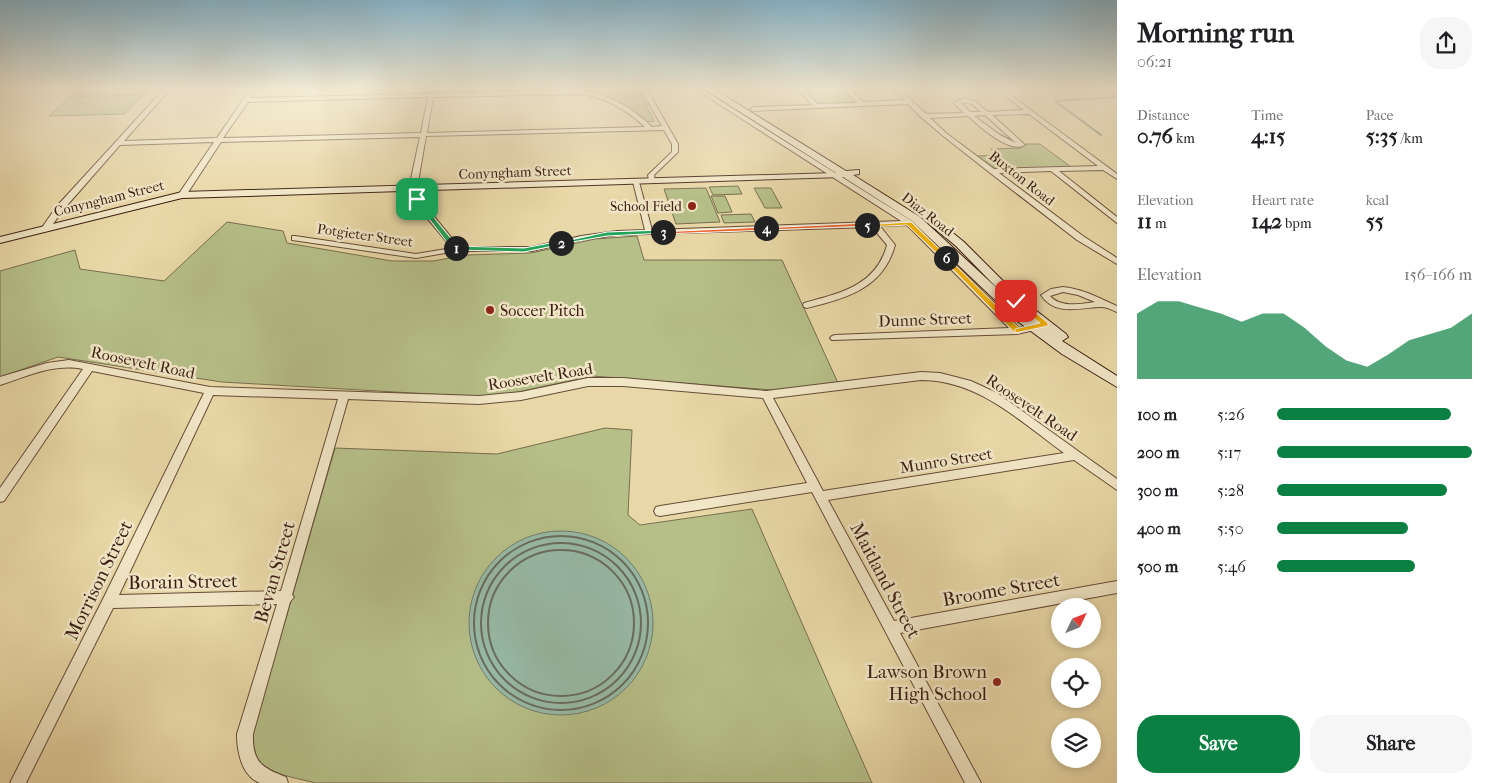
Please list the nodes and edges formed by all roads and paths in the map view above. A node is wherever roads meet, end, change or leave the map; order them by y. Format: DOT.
graph roads {
  1 [pos="135,125"];
  2 [pos="229,125"];
  3 [pos="424,125"];
  4 [pos="646,125"];
  5 [pos="665,125"];
  6 [pos="759,125"];
  7 [pos="766,125"];
  8 [pos="775,125"];
  9 [pos="934,125"];
  10 [pos="982,125"];
  11 [pos="999,125"];
  12 [pos="1047,125"];
  13 [pos="667,128"];
  14 [pos="651,129"];
  15 [pos="422,134"];
  16 [pos="218,140"];
  17 [pos="118,143"];
  18 [pos="1105,168"];
  19 [pos="1052,169"];
  20 [pos="991,171"];
  21 [pos="845,174"];
  22 [pos="1117,177"];
  23 [pos="652,181"];
  24 [pos="636,182"];
  25 [pos="413,188"];
  26 [pos="182,195"];
  27 [pos="1117,221"];
  28 [pos="909,223"];
  29 [pos="875,225"];
  30 [pos="45,229"];
  31 [pos="649,232"];
  32 [pos="295,238"];
  33 [pos="0,240"];
  34 [pos="456,249"];
  35 [pos="1117,262"];
  36 [pos="1106,304"];
  37 [pos="807,305"];
  38 [pos="1117,309"];
  39 [pos="1046,324"];
  40 [pos="1033,328"];
  41 [pos="1017,331"];
  42 [pos="835,338"];
  43 [pos="90,367"];
  44 [pos="1117,372"];
  45 [pos="0,381"];
  46 [pos="1117,382"];
  47 [pos="210,391"];
  48 [pos="766,395"];
  49 [pos="344,397"];
  50 [pos="1077,455"];
  51 [pos="1117,485"];
  52 [pos="817,492"];
  53 [pos="0,497"];
  54 [pos="660,511"];
  55 [pos="1117,587"];
  56 [pos="287,597"];
  57 [pos="109,602"];
  58 [pos="891,628"];
  59 [pos="18,783"];
  60 [pos="280,783"];
  61 [pos="973,783"];
  1 -- 17 [label="street"];
  2 -- 16 [label="street"];
  3 -- 15 [label="street"];
  4 -- 14 [label="street"];
  5 -- 13 [label="street"];
  6 -- 21 [label="street, Diaz Road"];
  7 -- 21 [label="street, Diaz Road"];
  8 -- 21 [label="street, Diaz Road"];
  9 -- 20 [label="street, Buxton Road"];
  10 -- 11 [label="street"];
  12 -- 18 [label="street"];
  13 -- 14 [label="street"];
  13 -- 23 [label="street"];
  14 -- 15 [label="street"];
  15 -- 16 [label="street"];
  15 -- 25 [label="street"];
  16 -- 17 [label="street"];
  16 -- 26 [label="street"];
  17 -- 30 [label="street"];
  18 -- 19 [label="street"];
  18 -- 22 [label="street"];
  19 -- 20 [label="street"];
  19 -- 27 [label="street"];
  20 -- 35 [label="street, Buxton Road"];
  21 -- 23 [label="street, Conyngham Street"];
  21 -- 28 [label="street, Diaz Road"];
  21 -- 39 [label="street, Diaz Road"];
  21 -- 40 [label="street, Diaz Road"];
  23 -- 24 [label="street, Conyngham Street"];
  24 -- 25 [label="street, Conyngham Street"];
  24 -- 31 [label="street"];
  25 -- 26 [label="street, Conyngham Street"];
  25 -- 34 [label="street"];
  26 -- 30 [label="street, Conyngham Street"];
  28 -- 29 [label="street, Potgieter Street"];
  28 -- 41 [label="street, Diaz Road"];
  29 -- 31 [label="street, Potgieter Street"];
  29 -- 37 [label="street"];
  30 -- 33 [label="street, Conyngham Street"];
  31 -- 34 [label="street, Potgieter Street"];
  32 -- 34 [label="street, Potgieter Street"];
  36 -- 36 [label="street"];
  36 -- 38 [label="street"];
  39 -- 40 [label="street, Dunne Street"];
  39 -- 44 [label="street, Diaz Road"];
  40 -- 41 [label="street, Dunne Street"];
  40 -- 46 [label="street, Diaz Road"];
  41 -- 42 [label="street, Dunne Street"];
  43 -- 45 [label="street, Roosevelt Road"];
  43 -- 47 [label="street, Roosevelt Road"];
  43 -- 53 [label="street"];
  47 -- 49 [label="street, Roosevelt Road"];
  47 -- 57 [label="street, Morrison Street"];
  48 -- 49 [label="street, Roosevelt Road"];
  48 -- 50 [label="street, Roosevelt Road"];
  48 -- 52 [label="street, Maitland Street"];
  49 -- 56 [label="street, Bevan Street"];
  50 -- 51 [label="street, Roosevelt Road"];
  50 -- 52 [label="street, Munro Street"];
  52 -- 54 [label="street, Munro Street"];
  52 -- 58 [label="street, Maitland Street"];
  55 -- 58 [label="street, Broome Street"];
  56 -- 57 [label="street, Borain Street"];
  56 -- 60 [label="street, Bevan Street"];
  57 -- 59 [label="street, Morrison Street"];
  58 -- 61 [label="street, Maitland Street"];
}
